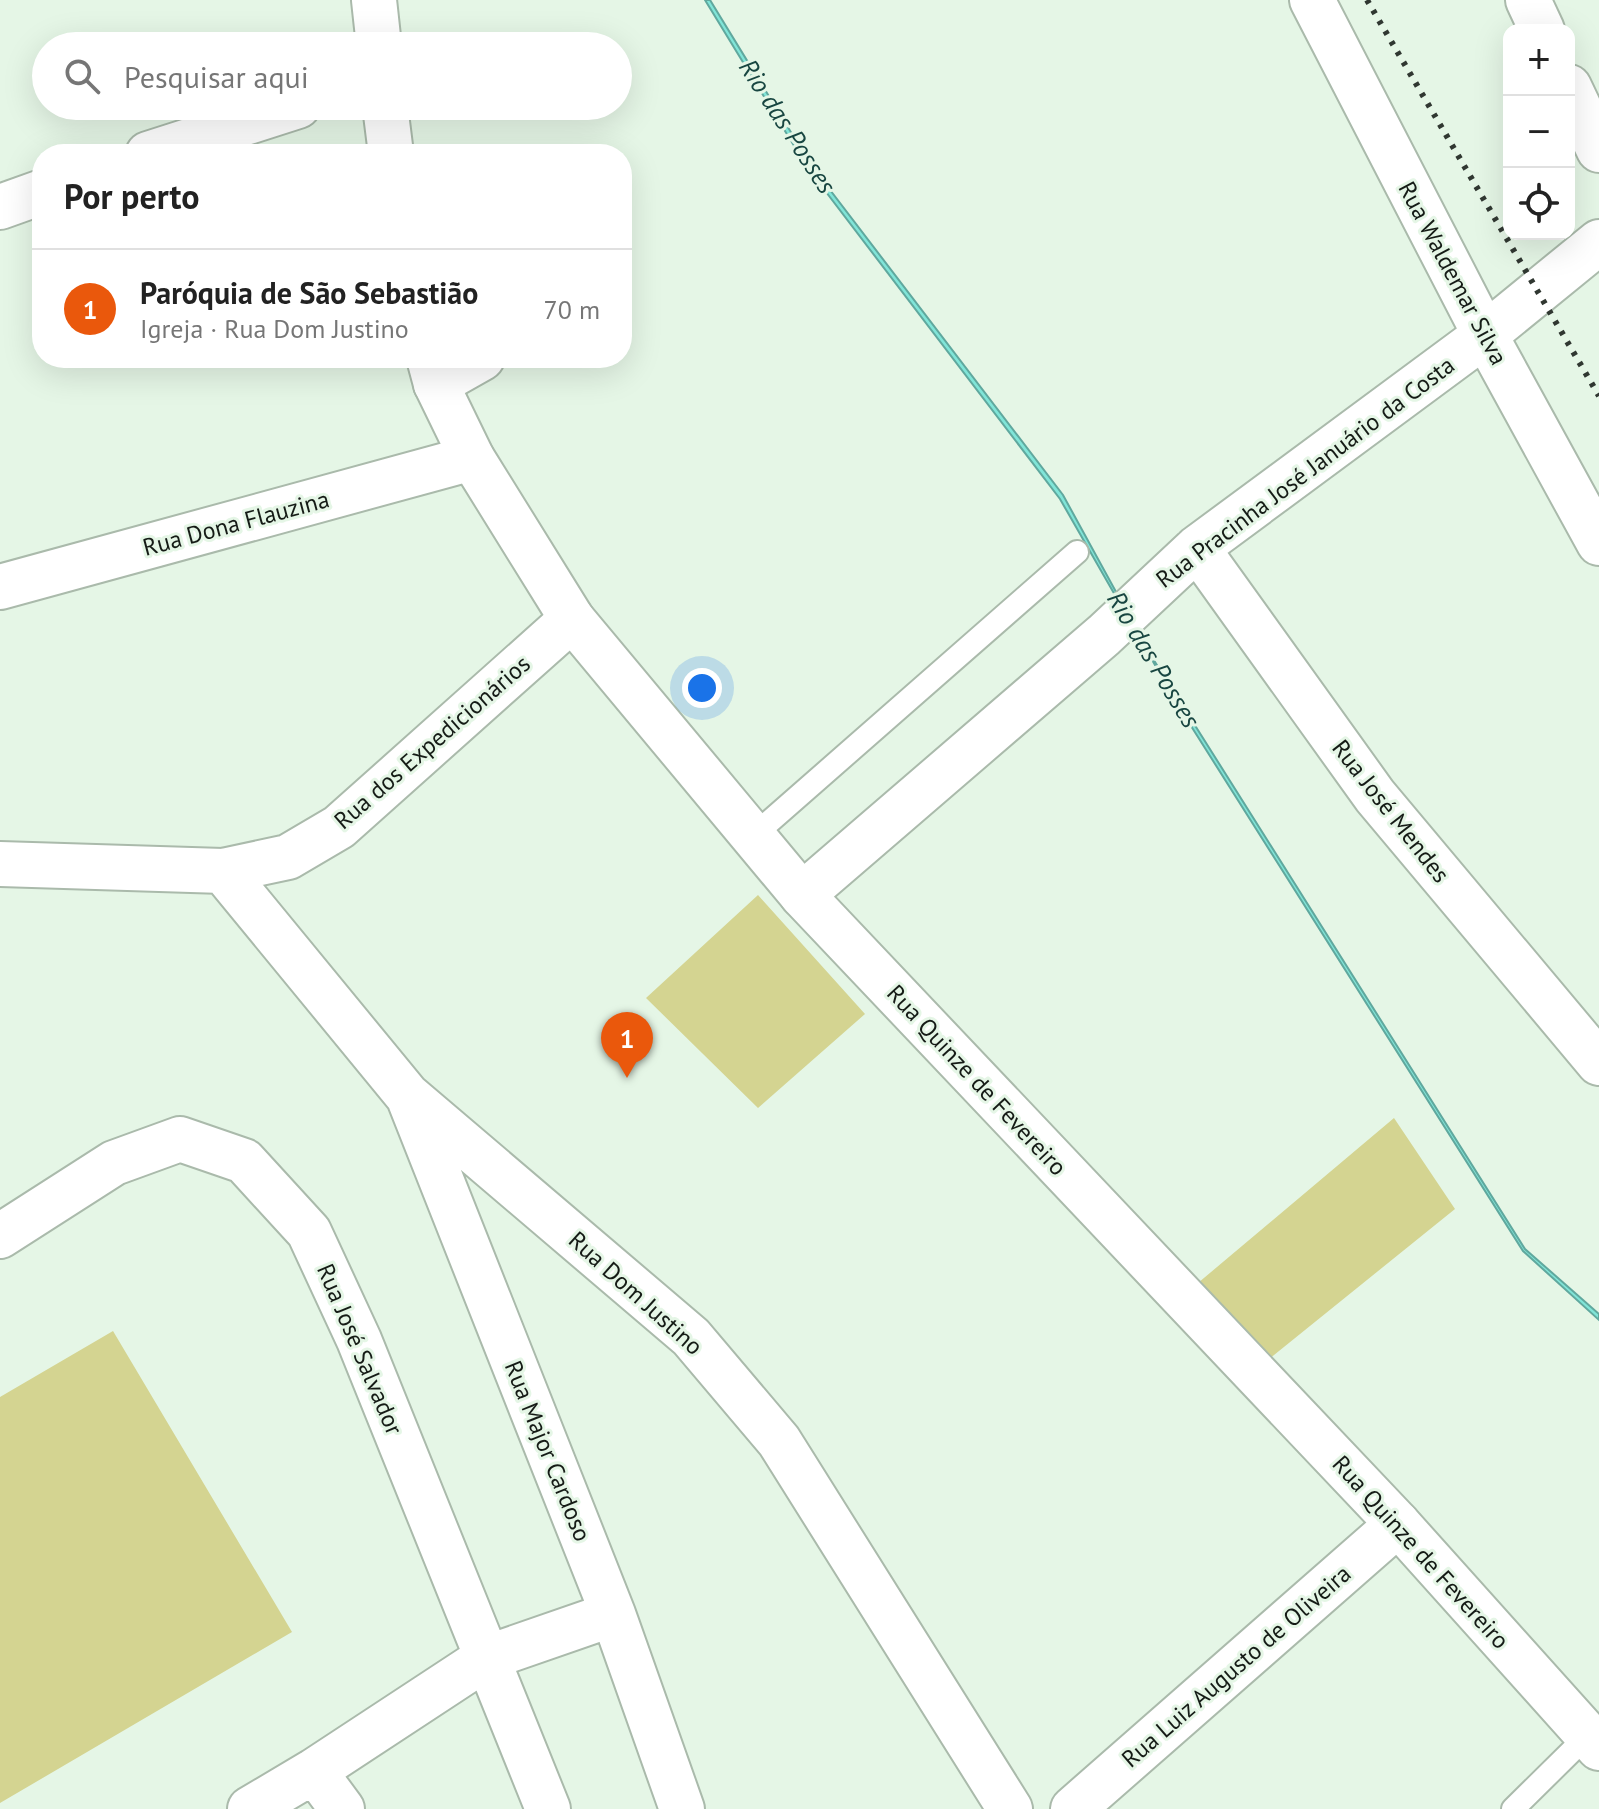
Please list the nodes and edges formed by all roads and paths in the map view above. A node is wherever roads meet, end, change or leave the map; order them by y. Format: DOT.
graph roads {
  1 [pos="374,0"];
  2 [pos="1312,0"];
  3 [pos="1528,0"];
  4 [pos="1539,24"];
  5 [pos="377,32"];
  6 [pos="1573,96"];
  7 [pos="254,120"];
  8 [pos="387,120"];
  9 [pos="179,144"];
  10 [pos="390,144"];
  11 [pos="1599,150"];
  12 [pos="32,196"];
  13 [pos="0,207"];
  14 [pos="1599,242"];
  15 [pos="1485,335"];
  16 [pos="433,371"];
  17 [pos="472,458"];
  18 [pos="1599,543"];
  19 [pos="1197,548"];
  20 [pos="1077,552"];
  21 [pos="0,587"];
  22 [pos="572,619"];
  23 [pos="753,836"];
  24 [pos="0,864"];
  25 [pos="223,871"];
  26 [pos="802,895"];
  27 [pos="1599,1063"];
  28 [pos="407,1095"];
  29 [pos="0,1236"];
  30 [pos="1398,1524"];
  31 [pos="613,1614"];
  32 [pos="486,1658"];
  33 [pos="1593,1742"];
  34 [pos="314,1771"];
  35 [pos="250,1809"];
  36 [pos="342,1809"];
  37 [pos="548,1809"];
  38 [pos="682,1809"];
  39 [pos="1010,1809"];
  40 [pos="1073,1809"];
  41 [pos="1513,1809"];
  1 -- 5 [label="street"];
  2 -- 15 [label="street, Rua Waldemar Silva"];
  3 -- 4 [label="street"];
  6 -- 11 [label="street"];
  7 -- 9 [label="street"];
  8 -- 10 [label="street"];
  12 -- 13 [label="street"];
  14 -- 15 [label="street, Rua Pracinha José Januário da Costa"];
  15 -- 18 [label="street, Rua Waldemar Silva"];
  15 -- 19 [label="street, Rua Pracinha José Januário da Costa"];
  16 -- 17 [label="street, Rua Quinze de Fevereiro"];
  17 -- 21 [label="street, Rua Dona Flauzina"];
  17 -- 22 [label="street, Rua Quinze de Fevereiro"];
  19 -- 26 [label="street, Rua Pracinha José Januário da Costa"];
  19 -- 27 [label="street, Rua José Mendes"];
  20 -- 23 [label="lane"];
  22 -- 23 [label="street, Rua Quinze de Fevereiro"];
  22 -- 25 [label="street, Rua dos Expedicionários"];
  23 -- 26 [label="street, Rua Quinze de Fevereiro"];
  24 -- 25 [label="street, Rua dos Expedicionários"];
  25 -- 28 [label="street, Rua Dom Justino"];
  26 -- 30 [label="street, Rua Quinze de Fevereiro"];
  28 -- 31 [label="street, Rua Major Cardoso"];
  28 -- 39 [label="street, Rua Dom Justino"];
  29 -- 32 [label="street, Rua José Salvador"];
  30 -- 33 [label="street, Rua Quinze de Fevereiro"];
  30 -- 40 [label="street, Rua Luiz Augusto de Oliveira"];
  31 -- 32 [label="street"];
  31 -- 38 [label="street, Rua Major Cardoso"];
  32 -- 34 [label="street"];
  32 -- 37 [label="street, Rua José Salvador"];
  33 -- 41 [label="lane"];
  34 -- 35 [label="street"];
  34 -- 36 [label="street"];
}
